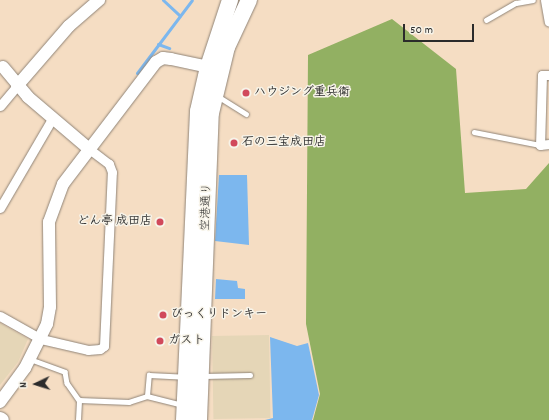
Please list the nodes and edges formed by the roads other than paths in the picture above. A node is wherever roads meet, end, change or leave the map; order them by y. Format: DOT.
graph roads {
  1 [pos="99,0"];
  2 [pos="230,0"];
  3 [pos="249,0"];
  4 [pos="533,0"];
  5 [pos="544,0"];
  6 [pos="486,20"];
  7 [pos="549,22"];
  8 [pos="1,66"];
  9 [pos="208,67"];
  10 [pos="549,75"];
  11 [pos="17,86"];
  12 [pos="215,94"];
  13 [pos="0,106"];
  14 [pos="246,114"];
  15 [pos="52,119"];
  16 [pos="474,132"];
  17 [pos="545,144"];
  18 [pos="89,149"];
  19 [pos="0,208"];
  20 [pos="0,316"];
  21 [pos="41,338"];
  22 [pos="30,359"];
  23 [pos="250,375"];
  24 [pos="193,376"];
  25 [pos="147,396"];
  26 [pos="79,400"];
  27 [pos="0,402"];
  28 [pos="184,412"];
  29 [pos="78,420"];
  30 [pos="199,420"];
  1 -- 11 [label="street"];
  2 -- 9 [label="highway, 空港通り"];
  3 -- 12 [label="highway, 空港通り"];
  4 -- 6 [label="lane"];
  5 -- 7 [label="street"];
  8 -- 11 [label="street"];
  9 -- 18 [label="street"];
  9 -- 24 [label="highway, 空港通り"];
  10 -- 17 [label="street"];
  11 -- 13 [label="street"];
  11 -- 15 [label="street"];
  12 -- 14 [label="lane"];
  12 -- 24 [label="highway, 空港通り"];
  15 -- 18 [label="street"];
  15 -- 19 [label="street"];
  16 -- 17 [label="lane"];
  18 -- 21 [label="street"];
  18 -- 21 [label="street"];
  20 -- 21 [label="street"];
  21 -- 22 [label="street"];
  22 -- 26 [label="lane"];
  22 -- 27 [label="street"];
  23 -- 24 [label="lane"];
  24 -- 25 [label="lane"];
  24 -- 28 [label="highway, 空港通り"];
  24 -- 30 [label="highway, 空港通り"];
  25 -- 26 [label="lane"];
  25 -- 28 [label="lane"];
  26 -- 29 [label="lane"];
}
